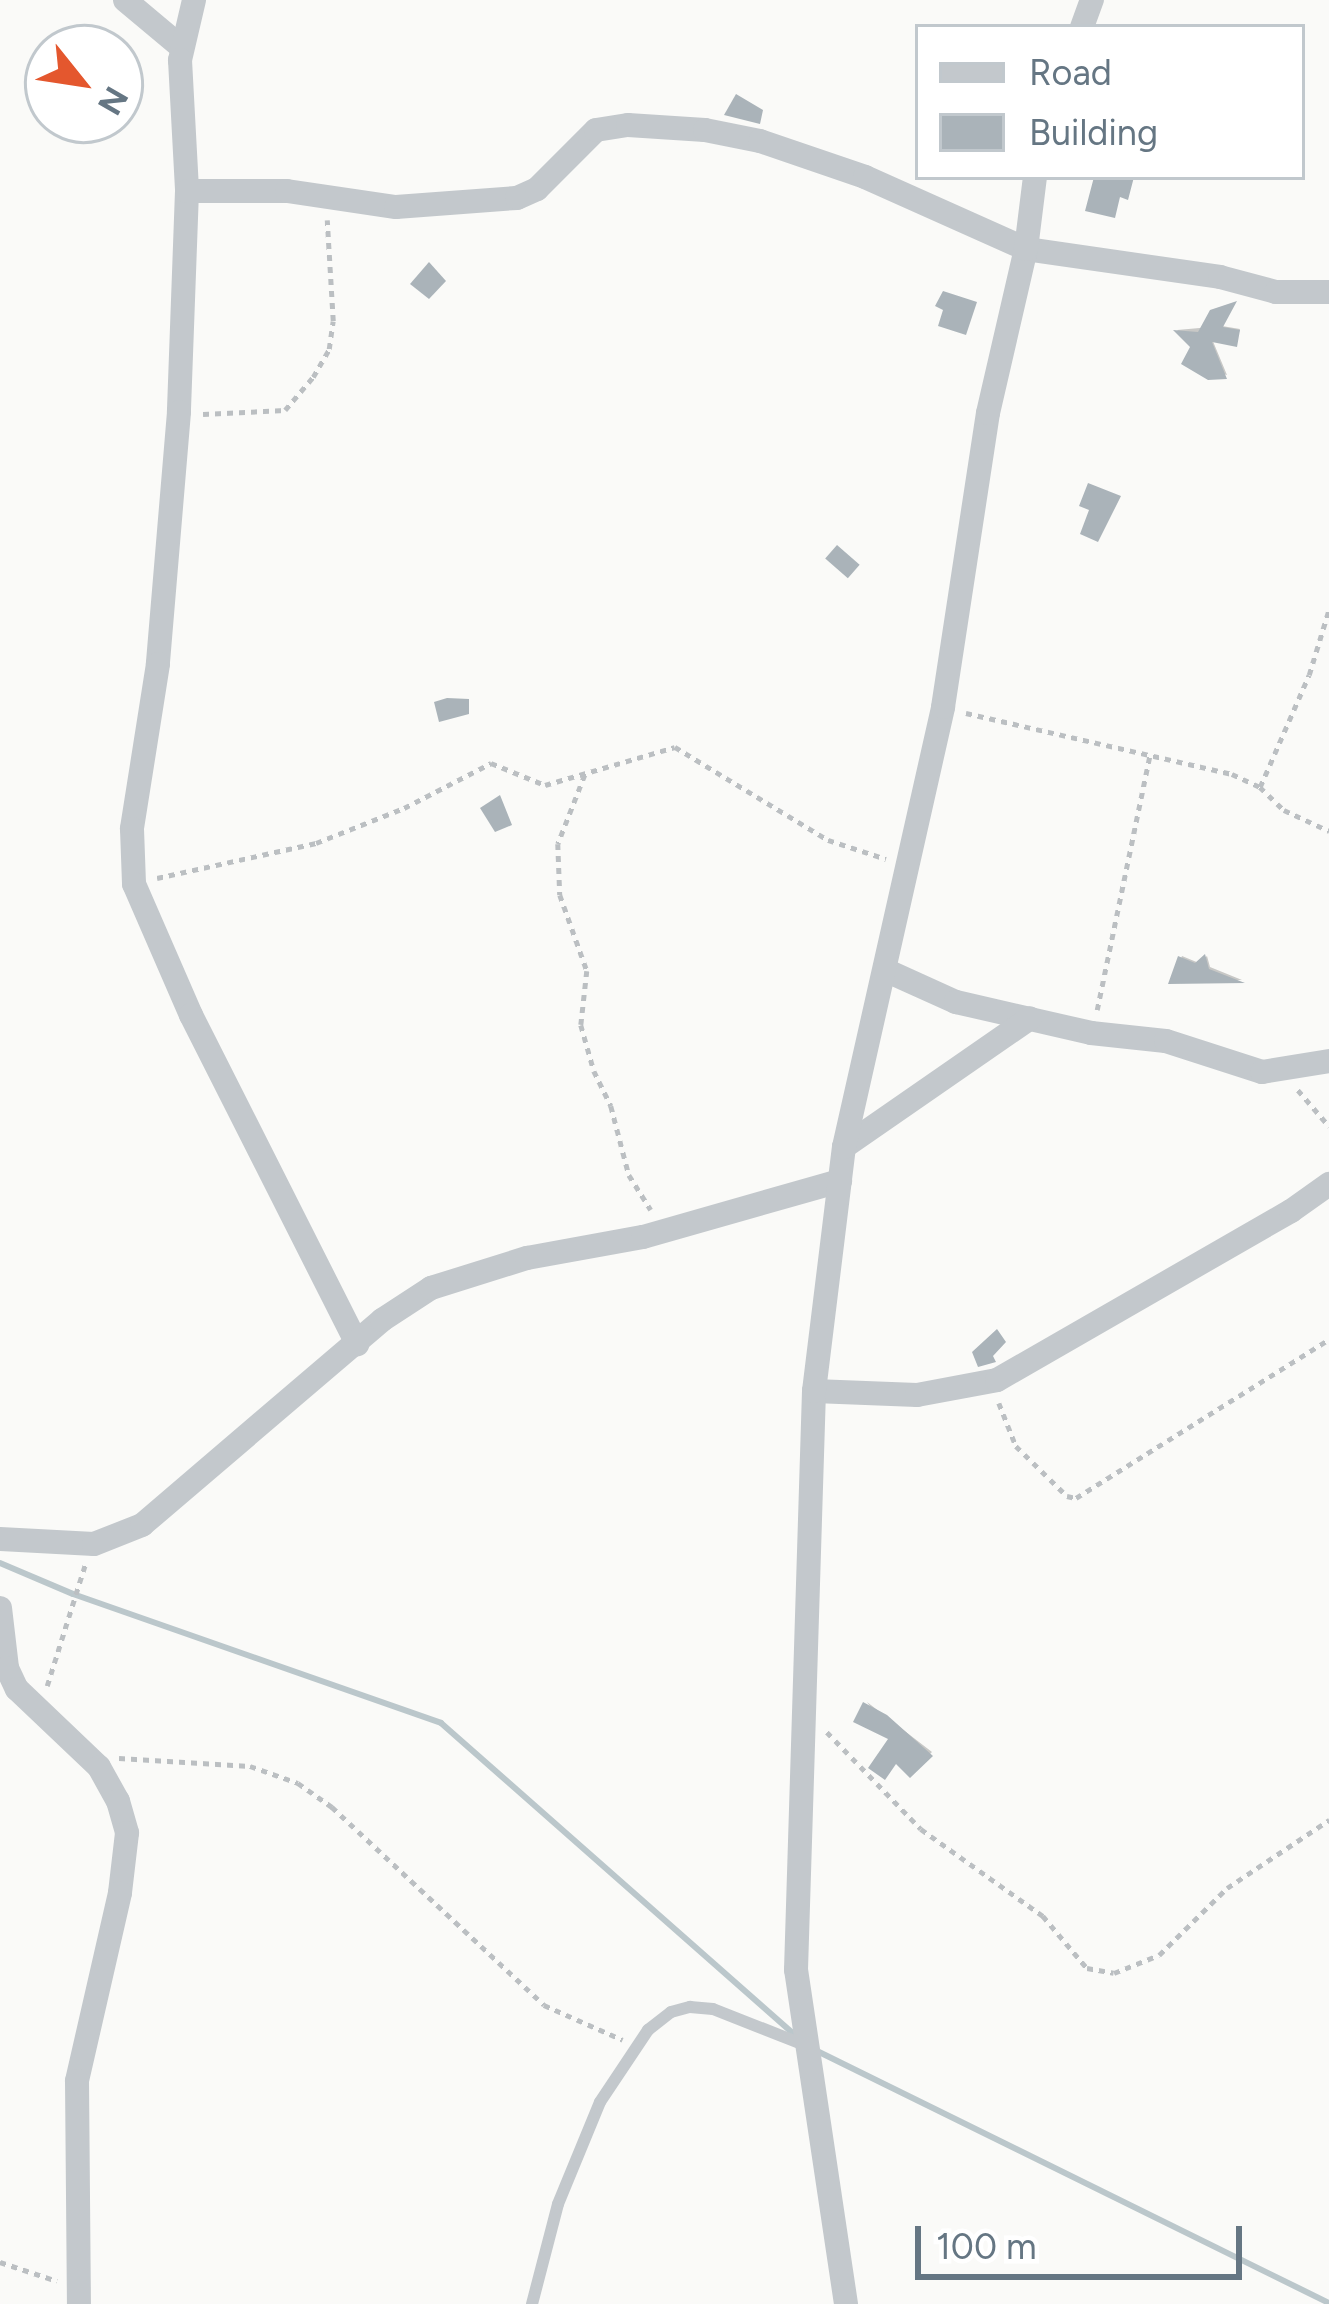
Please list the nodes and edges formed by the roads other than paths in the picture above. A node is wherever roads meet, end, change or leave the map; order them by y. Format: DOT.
graph roads {
  1 [pos="125,0"];
  2 [pos="194,0"];
  3 [pos="181,47"];
  4 [pos="1035,180"];
  5 [pos="187,191"];
  6 [pos="1026,249"];
  7 [pos="1329,292"];
  8 [pos="885,970"];
  9 [pos="1030,1018"];
  10 [pos="1329,1061"];
  11 [pos="844,1147"];
  12 [pos="841,1181"];
  13 [pos="1329,1184"];
  14 [pos="357,1344"];
  15 [pos="814,1391"];
  16 [pos="0,1539"];
  17 [pos="0,1608"];
  18 [pos="807,2046"];
  19 [pos="78,2295"];
  20 [pos="532,2304"];
  21 [pos="846,2304"];
  1 -- 3 [label="street"];
  2 -- 3 [label="street"];
  3 -- 5 [label="street"];
  4 -- 6 [label="street"];
  5 -- 6 [label="street"];
  5 -- 14 [label="street"];
  6 -- 7 [label="street"];
  6 -- 8 [label="street"];
  8 -- 9 [label="street"];
  8 -- 11 [label="street"];
  9 -- 10 [label="street"];
  9 -- 11 [label="street"];
  11 -- 12 [label="street"];
  12 -- 14 [label="street"];
  12 -- 15 [label="street"];
  13 -- 15 [label="street"];
  14 -- 16 [label="street"];
  15 -- 18 [label="street"];
  17 -- 19 [label="street"];
  18 -- 20 [label="lane"];
  18 -- 21 [label="street"];
}
